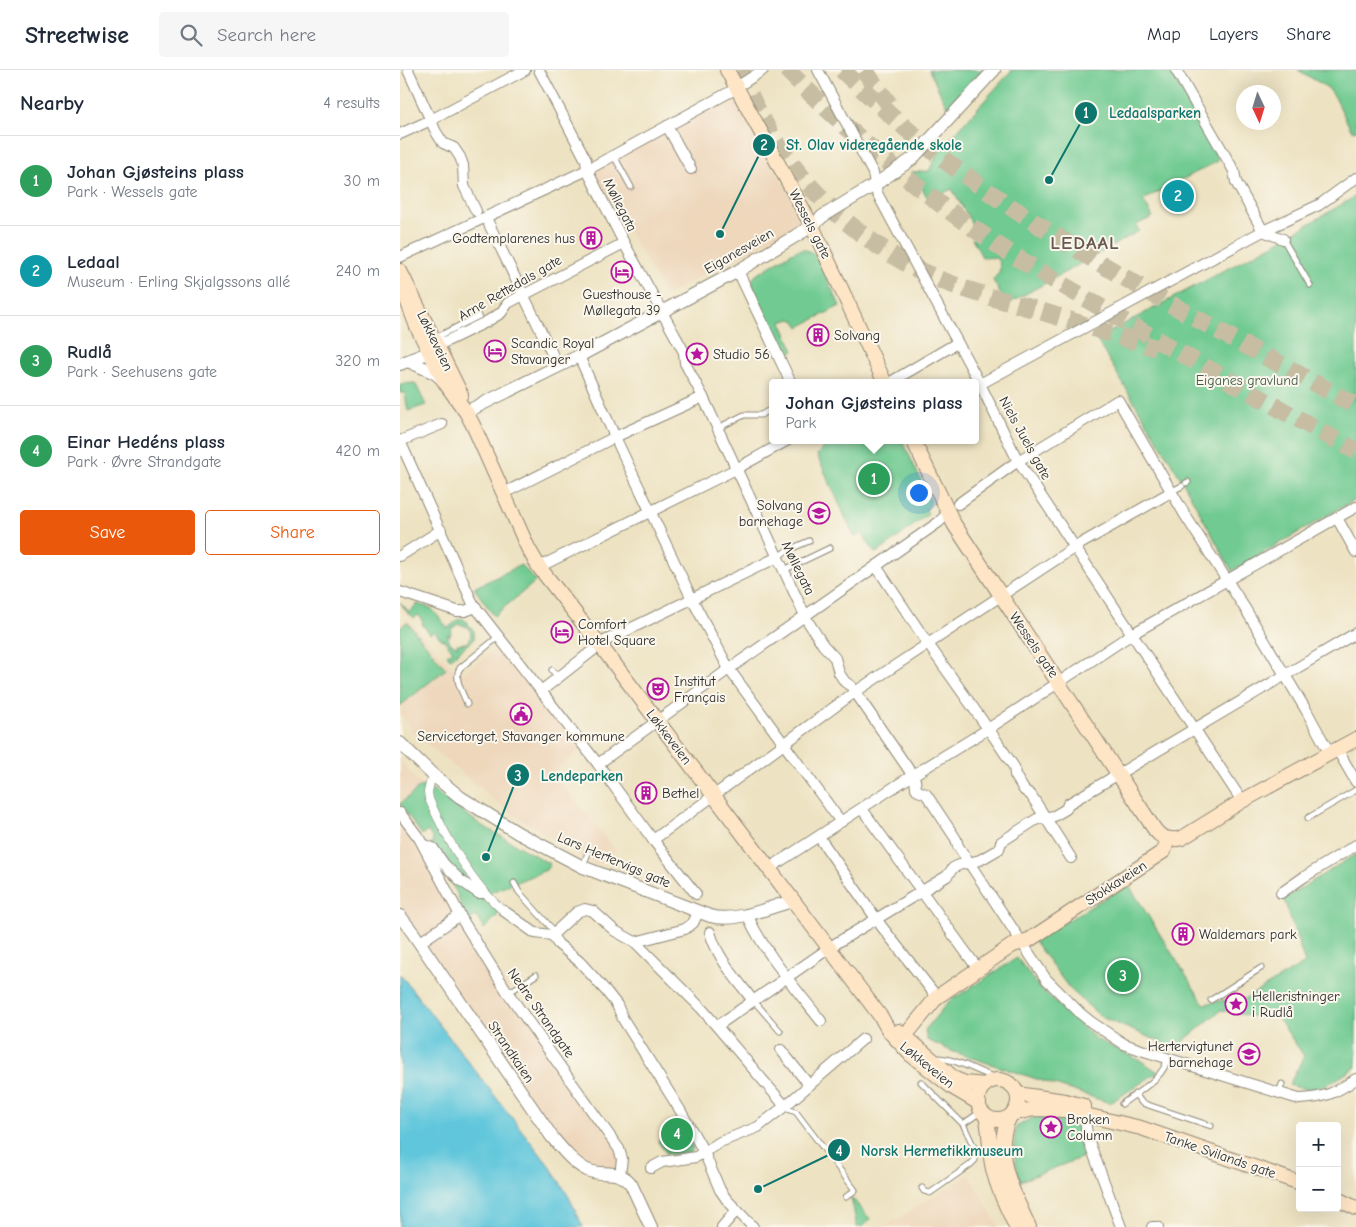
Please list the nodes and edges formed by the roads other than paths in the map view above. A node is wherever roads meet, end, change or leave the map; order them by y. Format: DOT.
graph roads {
  1 [pos="408,70"];
  2 [pos="525,70"];
  3 [pos="539,70"];
  4 [pos="727,70"];
  5 [pos="763,70"];
  6 [pos="818,70"];
  7 [pos="994,70"];
  8 [pos="1176,70"];
  9 [pos="740,85"];
  10 [pos="431,120"];
  11 [pos="667,126"];
  12 [pos="400,134"];
  13 [pos="613,156"];
  14 [pos="691,169"];
  15 [pos="587,170"];
  16 [pos="874,178"];
  17 [pos="1356,178"];
  18 [pos="631,187"];
  19 [pos="476,211"];
  20 [pos="486,218"];
  21 [pos="812,226"];
  22 [pos="1263,231"];
  23 [pos="1283,239"];
  24 [pos="624,243"];
  25 [pos="400,257"];
  26 [pos="400,271"];
  27 [pos="738,271"];
  28 [pos="400,281"];
  29 [pos="1310,285"];
  30 [pos="524,295"];
  31 [pos="662,311"];
  32 [pos="957,343"];
  33 [pos="431,346"];
  34 [pos="579,356"];
  35 [pos="403,360"];
  36 [pos="558,366"];
  37 [pos="789,379"];
  38 [pos="884,379"];
  39 [pos="896,379"];
  40 [pos="977,379"];
  41 [pos="444,381"];
  42 [pos="980,384"];
  43 [pos="703,397"];
  44 [pos="769,410"];
  45 [pos="466,412"];
  46 [pos="442,424"];
  47 [pos="717,428"];
  48 [pos="615,437"];
  49 [pos="400,441"];
  50 [pos="781,444"];
  51 [pos="915,444"];
  52 [pos="1018,461"];
  53 [pos="736,469"];
  54 [pos="1186,483"];
  55 [pos="1171,492"];
  56 [pos="504,493"];
  57 [pos="1356,507"];
  58 [pos="953,508"];
  59 [pos="651,511"];
  60 [pos="1337,518"];
  61 [pos="441,530"];
  62 [pos="809,541"];
  63 [pos="1075,547"];
  64 [pos="830,548"];
  65 [pos="1356,552"];
  66 [pos="400,556"];
  67 [pos="778,557"];
  68 [pos="876,566"];
  69 [pos="539,567"];
  70 [pos="784,570"];
  71 [pos="1226,580"];
  72 [pos="400,592"];
  73 [pos="1001,596"];
  74 [pos="692,599"];
  75 [pos="476,607"];
  76 [pos="805,616"];
  77 [pos="1356,633"];
  78 [pos="1132,634"];
  79 [pos="498,637"];
  80 [pos="928,644"];
  81 [pos="600,645"];
  82 [pos="729,669"];
  83 [pos="1285,675"];
  84 [pos="1059,682"];
  85 [pos="541,691"];
  86 [pos="855,692"];
  87 [pos="467,704"];
  88 [pos="657,721"];
  89 [pos="1194,729"];
  90 [pos="988,730"];
  91 [pos="1356,739"];
  92 [pos="400,743"];
  93 [pos="784,744"];
  94 [pos="1333,752"];
  95 [pos="598,764"];
  96 [pos="1118,774"];
  97 [pos="913,777"];
  98 [pos="1356,782"];
  99 [pos="430,783"];
  100 [pos="1356,790"];
  101 [pos="713,796"];
  102 [pos="1242,801"];
  103 [pos="862,809"];
  104 [pos="400,813"];
  105 [pos="1045,817"];
  106 [pos="1308,818"];
  107 [pos="841,822"];
  108 [pos="819,836"];
  109 [pos="1168,839"];
  110 [pos="653,840"];
  111 [pos="424,845"];
  112 [pos="1356,845"];
  113 [pos="588,853"];
  114 [pos="1071,858"];
  115 [pos="969,862"];
  116 [pos="583,867"];
  117 [pos="768,869"];
  118 [pos="514,883"];
  119 [pos="923,891"];
  120 [pos="484,893"];
  121 [pos="1280,893"];
  122 [pos="696,894"];
  123 [pos="792,901"];
  124 [pos="504,911"];
  125 [pos="699,911"];
  126 [pos="747,914"];
  127 [pos="460,915"];
  128 [pos="400,916"];
  129 [pos="877,919"];
  130 [pos="710,932"];
  131 [pos="554,934"];
  132 [pos="635,942"];
  133 [pos="1020,942"];
  134 [pos="419,943"];
  135 [pos="829,948"];
  136 [pos="1261,968"];
  137 [pos="978,969"];
  138 [pos="536,975"];
  139 [pos="787,977"];
  140 [pos="508,993"];
  141 [pos="937,998"];
  142 [pos="1211,1000"];
  143 [pos="753,1001"];
  144 [pos="883,1020"];
  145 [pos="821,1021"];
  146 [pos="717,1026"];
  147 [pos="780,1031"];
  148 [pos="905,1036"];
  149 [pos="863,1039"];
  150 [pos="781,1050"];
  151 [pos="930,1058"];
  152 [pos="1168,1058"];
  153 [pos="1002,1080"];
  154 [pos="1356,1080"];
  155 [pos="921,1082"];
  156 [pos="809,1085"];
  157 [pos="985,1085"];
  158 [pos="1017,1094"];
  159 [pos="1135,1094"];
  160 [pos="1122,1104"];
  161 [pos="785,1106"];
  162 [pos="982,1110"];
  163 [pos="1011,1115"];
  164 [pos="963,1124"];
  165 [pos="1211,1126"];
  166 [pos="1086,1127"];
  167 [pos="1141,1128"];
  168 [pos="704,1152"];
  169 [pos="651,1168"];
  170 [pos="620,1175"];
  171 [pos="1296,1182"];
  172 [pos="922,1188"];
  173 [pos="846,1197"];
  174 [pos="1341,1201"];
  175 [pos="1356,1208"];
  176 [pos="736,1211"];
  177 [pos="651,1227"];
  178 [pos="722,1227"];
  179 [pos="753,1227"];
  180 [pos="1016,1227"];
  181 [pos="1029,1227"];
  182 [pos="1121,1227"];
  183 [pos="1152,1227"];
  184 [pos="1158,1227"];
  1 -- 10 [label="street"];
  2 -- 10 [label="street"];
  3 -- 15 [label="street, Møllegata"];
  4 -- 9 [label="main road, Wessels gate"];
  5 -- 9 [label="street"];
  6 -- 16 [label="street, Niels Juels gate"];
  7 -- 16 [label="street, Eiganesveien"];
  8 -- 22 [label="street"];
  9 -- 11 [label="street"];
  9 -- 21 [label="main road, Wessels gate"];
  10 -- 12 [label="street"];
  10 -- 19 [label="street"];
  11 -- 13 [label="street"];
  11 -- 14 [label="street"];
  13 -- 15 [label="street"];
  13 -- 18 [label="lane"];
  15 -- 20 [label="street"];
  15 -- 24 [label="street, Møllegata"];
  16 -- 21 [label="street, Eiganesveien"];
  16 -- 32 [label="street, Niels Juels gate"];
  17 -- 22 [label="street"];
  20 -- 25 [label="street"];
  20 -- 30 [label="street"];
  21 -- 27 [label="street, Eiganesveien"];
  21 -- 38 [label="main road, Wessels gate"];
  22 -- 23 [label="street"];
  22 -- 42 [label="street"];
  23 -- 29 [label="lane"];
  24 -- 30 [label="street, Arne Rettedals gate"];
  24 -- 31 [label="street, Møllegata"];
  26 -- 33 [label="main road, Løkkeveien"];
  27 -- 31 [label="street, Eiganesveien"];
  27 -- 37 [label="street"];
  28 -- 33 [label="main road, Løkkeveien"];
  30 -- 33 [label="street, Arne Rettedals gate"];
  30 -- 36 [label="street"];
  31 -- 34 [label="street, Eiganesveien"];
  31 -- 43 [label="street, Møllegata"];
  32 -- 39 [label="street"];
  32 -- 40 [label="street, Niels Juels gate"];
  33 -- 35 [label="street, Arne Rettedals gate"];
  33 -- 41 [label="main road, Løkkeveien"];
  33 -- 45 [label="main road, Løkkeveien"];
  34 -- 36 [label="street, Eiganesveien"];
  34 -- 48 [label="street"];
  35 -- 41 [label="street, Arne Rettedals gate"];
  36 -- 45 [label="street, Eiganesveien"];
  41 -- 45 [label="main road, Løkkeveien"];
  42 -- 52 [label="street, Niels Juels gate"];
  43 -- 47 [label="street, Møllegata"];
  43 -- 48 [label="street"];
  44 -- 47 [label="lane"];
  45 -- 56 [label="main road, Løkkeveien"];
  46 -- 49 [label="street"];
  47 -- 53 [label="street, Møllegata"];
  48 -- 56 [label="street"];
  48 -- 59 [label="street"];
  49 -- 61 [label="street"];
  50 -- 53 [label="street"];
  51 -- 58 [label="main road, Wessels gate"];
  52 -- 55 [label="street"];
  52 -- 58 [label="street"];
  52 -- 63 [label="street, Niels Juels gate"];
  53 -- 59 [label="street"];
  53 -- 67 [label="street, Møllegata"];
  54 -- 55 [label="lane"];
  55 -- 63 [label="street"];
  55 -- 71 [label="street"];
  56 -- 69 [label="main road, Løkkeveien"];
  57 -- 60 [label="street"];
  58 -- 68 [label="street"];
  58 -- 73 [label="main road, Wessels gate"];
  59 -- 69 [label="street"];
  59 -- 74 [label="street"];
  60 -- 65 [label="street"];
  60 -- 71 [label="street"];
  61 -- 66 [label="street"];
  61 -- 75 [label="street"];
  62 -- 67 [label="lane"];
  63 -- 73 [label="street"];
  63 -- 78 [label="street, Niels Juels gate"];
  64 -- 70 [label="lane"];
  67 -- 70 [label="street, Møllegata"];
  67 -- 74 [label="street"];
  68 -- 76 [label="street"];
  68 -- 80 [label="street"];
  69 -- 81 [label="main road, Løkkeveien"];
  70 -- 76 [label="street, Møllegata"];
  71 -- 78 [label="street"];
  71 -- 83 [label="street"];
  72 -- 75 [label="street"];
  73 -- 80 [label="street"];
  73 -- 84 [label="main road, Wessels gate"];
  74 -- 81 [label="street"];
  74 -- 82 [label="street"];
  75 -- 79 [label="street"];
  76 -- 82 [label="street"];
  76 -- 86 [label="street, Møllegata"];
  77 -- 83 [label="street"];
  78 -- 84 [label="street"];
  78 -- 89 [label="street, Niels Juels gate"];
  79 -- 85 [label="street"];
  79 -- 87 [label="lane"];
  80 -- 86 [label="street"];
  80 -- 90 [label="street"];
  81 -- 85 [label="street"];
  81 -- 88 [label="main road, Løkkeveien"];
  82 -- 88 [label="street"];
  82 -- 93 [label="street"];
  83 -- 89 [label="street"];
  83 -- 94 [label="street"];
  84 -- 90 [label="street"];
  84 -- 96 [label="main road, Wessels gate"];
  85 -- 95 [label="street"];
  86 -- 93 [label="street"];
  86 -- 97 [label="street, Møllegata"];
  88 -- 95 [label="street"];
  88 -- 101 [label="main road, Løkkeveien"];
  89 -- 96 [label="street"];
  89 -- 102 [label="street, Niels Juels gate"];
  90 -- 97 [label="street"];
  90 -- 105 [label="street"];
  91 -- 94 [label="main road"];
  92 -- 116 [label="street, Lars Hertervigs gate"];
  93 -- 101 [label="street"];
  93 -- 107 [label="street"];
  94 -- 98 [label="street"];
  94 -- 102 [label="main road"];
  95 -- 110 [label="street"];
  96 -- 105 [label="street"];
  96 -- 109 [label="main road, Wessels gate"];
  97 -- 103 [label="street"];
  97 -- 115 [label="street, Møllegata"];
  99 -- 120 [label="street"];
  100 -- 106 [label="lane"];
  101 -- 110 [label="street"];
  101 -- 117 [label="main road, Løkkeveien"];
  102 -- 109 [label="main road"];
  103 -- 107 [label="street"];
  103 -- 119 [label="street"];
  104 -- 111 [label="street, Nedre Strandgate"];
  105 -- 114 [label="street"];
  105 -- 115 [label="street"];
  107 -- 108 [label="street"];
  108 -- 117 [label="street"];
  108 -- 129 [label="street"];
  109 -- 133 [label="main road, Stokkaveien"];
  110 -- 122 [label="street"];
  111 -- 120 [label="street"];
  111 -- 127 [label="street, Nedre Strandgate"];
  112 -- 121 [label="street"];
  113 -- 116 [label="lane"];
  115 -- 119 [label="street"];
  115 -- 133 [label="street, Møllegata"];
  116 -- 125 [label="street, Lars Hertervigs gate"];
  117 -- 123 [label="main road, Løkkeveien"];
  118 -- 131 [label="lane"];
  119 -- 129 [label="street"];
  119 -- 137 [label="street"];
  120 -- 124 [label="street"];
  123 -- 126 [label="street, Lars Hertervigs gate"];
  123 -- 135 [label="main road, Løkkeveien"];
  124 -- 131 [label="street"];
  125 -- 126 [label="street, Lars Hertervigs gate"];
  125 -- 132 [label="street"];
  126 -- 139 [label="street"];
  127 -- 134 [label="street"];
  127 -- 140 [label="street, Nedre Strandgate"];
  128 -- 134 [label="street, Strandkaien"];
  129 -- 135 [label="street"];
  129 -- 141 [label="street"];
  130 -- 143 [label="street"];
  131 -- 132 [label="street"];
  131 -- 168 [label="street"];
  132 -- 146 [label="street"];
  133 -- 137 [label="main road, Stokkaveien"];
  133 -- 152 [label="street, Møllegata"];
  134 -- 170 [label="street, Strandkaien"];
  135 -- 139 [label="street"];
  135 -- 144 [label="main road, Løkkeveien"];
  136 -- 142 [label="lane"];
  137 -- 141 [label="main road, Stokkaveien"];
  138 -- 140 [label="lane"];
  139 -- 143 [label="street"];
  139 -- 145 [label="street"];
  140 -- 170 [label="street, Nedre Strandgate"];
  141 -- 148 [label="main road, Stokkaveien"];
  143 -- 146 [label="street"];
  143 -- 147 [label="lane"];
  144 -- 148 [label="main road, Løkkeveien"];
  144 -- 162 [label="main road, Løkkeveien"];
  146 -- 161 [label="street"];
  148 -- 151 [label="main road, Løkkeveien"];
  149 -- 156 [label="street"];
  150 -- 156 [label="street"];
  151 -- 153 [label="lane"];
  151 -- 157 [label="main road, Løkkeveien"];
  152 -- 154 [label="street, Møllegata"];
  152 -- 159 [label="lane"];
  153 -- 157 [label="main road"];
  153 -- 158 [label="main road"];
  155 -- 164 [label="lane"];
  156 -- 161 [label="street"];
  157 -- 162 [label="main road"];
  158 -- 163 [label="main road"];
  158 -- 167 [label="main road, Tanke Svilands gate"];
  159 -- 160 [label="lane"];
  159 -- 165 [label="lane"];
  161 -- 168 [label="street"];
  161 -- 173 [label="lane"];
  162 -- 163 [label="main road"];
  162 -- 164 [label="lane"];
  162 -- 180 [label="main road"];
  163 -- 167 [label="main road, Tanke Svilands gate"];
  163 -- 181 [label="main road"];
  164 -- 172 [label="lane"];
  166 -- 182 [label="street"];
  167 -- 171 [label="main road, Tanke Svilands gate"];
  168 -- 169 [label="street"];
  168 -- 176 [label="street"];
  170 -- 177 [label="street"];
  174 -- 175 [label="main road"];
  176 -- 178 [label="street"];
  176 -- 179 [label="street"];
  183 -- 184 [label="street"];
}
